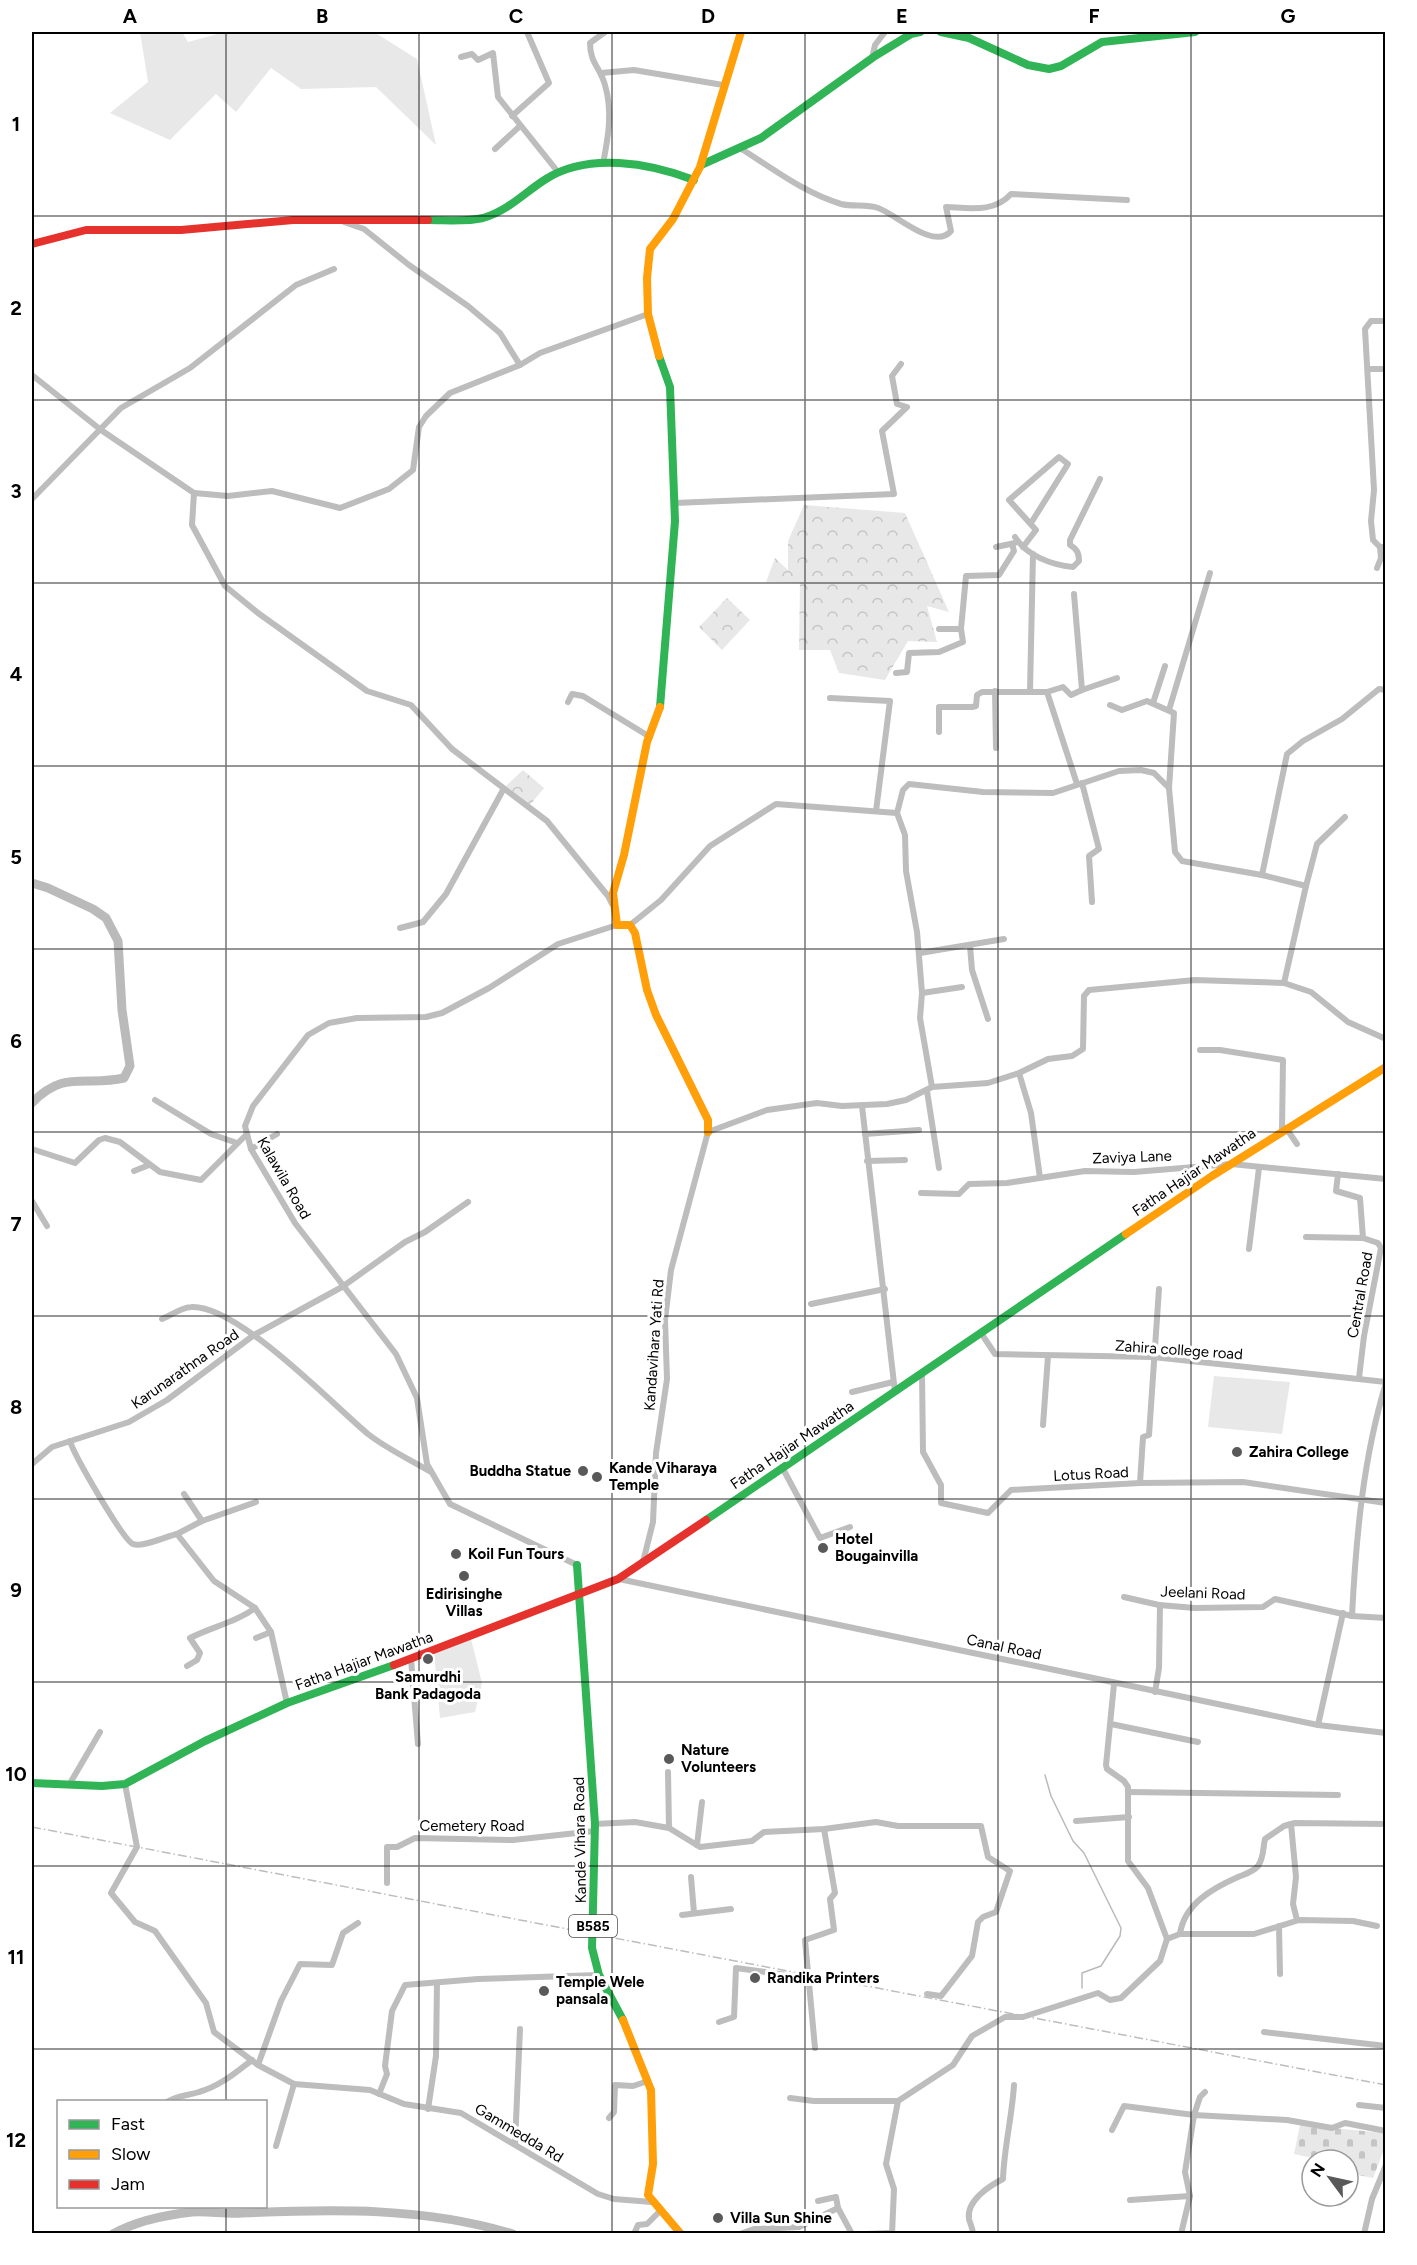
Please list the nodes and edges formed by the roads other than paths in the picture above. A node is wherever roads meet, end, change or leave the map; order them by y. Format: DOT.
graph roads {
  1 [pos="527,32"];
  2 [pos="605,32"];
  3 [pos="741,32"];
  4 [pos="885,32"];
  5 [pos="920,32"];
  6 [pos="941,32"];
  7 [pos="1195,32"];
  8 [pos="462,57"];
  9 [pos="875,57"];
  10 [pos="601,73"];
  11 [pos="723,85"];
  12 [pos="512,116"];
  13 [pos="520,126"];
  14 [pos="740,148"];
  15 [pos="495,149"];
  16 [pos="603,164"];
  17 [pos="701,165"];
  18 [pos="558,172"];
  19 [pos="694,180"];
  20 [pos="1127,200"];
  21 [pos="335,219"];
  22 [pos="32,244"];
  23 [pos="334,269"];
  24 [pos="648,314"];
  25 [pos="1386,321"];
  26 [pos="901,363"];
  27 [pos="520,366"];
  28 [pos="1368,369"];
  29 [pos="1386,369"];
  30 [pos="32,375"];
  31 [pos="101,430"];
  32 [pos="1100,479"];
  33 [pos="194,493"];
  34 [pos="32,499"];
  35 [pos="675,503"];
  36 [pos="1031,523"];
  37 [pos="1017,543"];
  38 [pos="996,547"];
  39 [pos="1383,547"];
  40 [pos="1033,554"];
  41 [pos="1377,568"];
  42 [pos="1210,573"];
  43 [pos="1074,594"];
  44 [pos="939,629"];
  45 [pos="961,629"];
  46 [pos="1165,666"];
  47 [pos="896,673"];
  48 [pos="1117,678"];
  49 [pos="1082,690"];
  50 [pos="1386,690"];
  51 [pos="1030,691"];
  52 [pos="995,692"];
  53 [pos="1047,692"];
  54 [pos="830,698"];
  55 [pos="568,702"];
  56 [pos="1153,703"];
  57 [pos="1110,705"];
  58 [pos="1169,710"];
  59 [pos="939,732"];
  60 [pos="650,737"];
  61 [pos="996,748"];
  62 [pos="1079,784"];
  63 [pos="1169,788"];
  64 [pos="503,790"];
  65 [pos="876,811"];
  66 [pos="897,813"];
  67 [pos="1345,817"];
  68 [pos="1262,875"];
  69 [pos="1306,886"];
  70 [pos="1092,902"];
  71 [pos="613,907"];
  72 [pos="617,925"];
  73 [pos="630,925"];
  74 [pos="400,928"];
  75 [pos="1004,939"];
  76 [pos="970,946"];
  77 [pos="920,953"];
  78 [pos="1284,983"];
  79 [pos="962,987"];
  80 [pos="922,993"];
  81 [pos="988,1018"];
  82 [pos="1386,1039"];
  83 [pos="1200,1050"];
  84 [pos="1386,1067"];
  85 [pos="1019,1073"];
  86 [pos="929,1089"];
  87 [pos="155,1100"];
  88 [pos="862,1106"];
  89 [pos="1284,1129"];
  90 [pos="919,1130"];
  91 [pos="708,1132"];
  92 [pos="277,1134"];
  93 [pos="865,1134"];
  94 [pos="246,1135"];
  95 [pos="237,1143"];
  96 [pos="1297,1144"];
  97 [pos="32,1149"];
  98 [pos="251,1149"];
  99 [pos="905,1160"];
  100 [pos="867,1161"];
  101 [pos="1231,1164"];
  102 [pos="149,1165"];
  103 [pos="939,1168"];
  104 [pos="1259,1168"];
  105 [pos="134,1171"];
  106 [pos="1338,1174"];
  107 [pos="1040,1178"];
  108 [pos="1386,1179"];
  109 [pos="921,1193"];
  110 [pos="32,1201"];
  111 [pos="468,1202"];
  112 [pos="47,1226"];
  113 [pos="1306,1237"];
  114 [pos="1363,1238"];
  115 [pos="1249,1249"];
  116 [pos="342,1287"];
  117 [pos="885,1289"];
  118 [pos="1159,1289"];
  119 [pos="811,1304"];
  120 [pos="162,1319"];
  121 [pos="981,1333"];
  122 [pos="254,1335"];
  123 [pos="1048,1356"];
  124 [pos="1154,1357"];
  125 [pos="922,1373"];
  126 [pos="1359,1378"];
  127 [pos="1386,1382"];
  128 [pos="894,1387"];
  129 [pos="852,1392"];
  130 [pos="1043,1425"];
  131 [pos="70,1441"];
  132 [pos="32,1464"];
  133 [pos="782,1467"];
  134 [pos="432,1473"];
  135 [pos="1140,1483"];
  136 [pos="184,1494"];
  137 [pos="1363,1498"];
  138 [pos="256,1502"];
  139 [pos="1386,1503"];
  140 [pos="202,1521"];
  141 [pos="850,1527"];
  142 [pos="177,1534"];
  143 [pos="643,1562"];
  144 [pos="577,1565"];
  145 [pos="618,1579"];
  146 [pos="580,1594"];
  147 [pos="1124,1597"];
  148 [pos="1160,1605"];
  149 [pos="255,1608"];
  150 [pos="1343,1613"];
  151 [pos="1352,1616"];
  152 [pos="1386,1617"];
  153 [pos="271,1632"];
  154 [pos="256,1638"];
  155 [pos="411,1659"];
  156 [pos="187,1666"];
  157 [pos="1114,1684"];
  158 [pos="1155,1692"];
  159 [pos="287,1703"];
  160 [pos="1111,1724"];
  161 [pos="1318,1725"];
  162 [pos="100,1732"];
  163 [pos="1386,1733"];
  164 [pos="1198,1742"];
  165 [pos="418,1744"];
  166 [pos="668,1772"];
  167 [pos="32,1783"];
  168 [pos="125,1784"];
  169 [pos="69,1785"];
  170 [pos="1128,1792"];
  171 [pos="1338,1795"];
  172 [pos="702,1802"];
  173 [pos="1129,1817"];
  174 [pos="1076,1821"];
  175 [pos="1291,1824"];
  176 [pos="1386,1824"];
  177 [pos="595,1828"];
  178 [pos="669,1828"];
  179 [pos="824,1829"];
  180 [pos="697,1845"];
  181 [pos="691,1877"];
  182 [pos="387,1883"];
  183 [pos="731,1909"];
  184 [pos="694,1913"];
  185 [pos="682,1915"];
  186 [pos="1297,1920"];
  187 [pos="358,1923"];
  188 [pos="1280,1926"];
  189 [pos="1377,1926"];
  190 [pos="1180,1934"];
  191 [pos="1167,1940"];
  192 [pos="1280,1974"];
  193 [pos="598,1975"];
  194 [pos="810,1978"];
  195 [pos="437,1983"];
  196 [pos="927,1994"];
  197 [pos="719,2022"];
  198 [pos="520,2030"];
  199 [pos="1264,2032"];
  200 [pos="1386,2046"];
  201 [pos="814,2048"];
  202 [pos="255,2062"];
  203 [pos="648,2081"];
  204 [pos="294,2084"];
  205 [pos="1014,2085"];
  206 [pos="1205,2092"];
  207 [pos="379,2094"];
  208 [pos="790,2098"];
  209 [pos="170,2100"];
  210 [pos="898,2101"];
  211 [pos="1359,2105"];
  212 [pos="1386,2108"];
  213 [pos="428,2109"];
  214 [pos="1194,2115"];
  215 [pos="609,2118"];
  216 [pos="1112,2130"];
  217 [pos="1386,2132"];
  218 [pos="515,2144"];
  219 [pos="276,2146"];
  220 [pos="1386,2165"];
  221 [pos="1383,2179"];
  222 [pos="1190,2196"];
  223 [pos="1130,2200"];
  224 [pos="818,2201"];
  225 [pos="652,2202"];
  226 [pos="838,2208"];
  227 [pos="660,2211"];
  228 [pos="892,2233"];
  229 [pos="634,2234"];
  230 [pos="681,2234"];
  231 [pos="740,2234"];
  232 [pos="852,2234"];
  233 [pos="866,2234"];
  234 [pos="973,2234"];
  235 [pos="1181,2234"];
  236 [pos="1365,2234"];
  1 -- 12 [label="street"];
  2 -- 10 [label="street"];
  3 -- 11 [label="street"];
  4 -- 9 [label="street"];
  5 -- 9 [label="street"];
  6 -- 7 [label="street"];
  8 -- 12 [label="street"];
  9 -- 14 [label="street"];
  10 -- 11 [label="street"];
  10 -- 16 [label="street"];
  11 -- 17 [label="street"];
  12 -- 13 [label="street"];
  13 -- 15 [label="street"];
  13 -- 18 [label="street"];
  14 -- 17 [label="street"];
  14 -- 20 [label="street"];
  16 -- 18 [label="street"];
  16 -- 19 [label="street"];
  17 -- 19 [label="street"];
  18 -- 21 [label="street"];
  19 -- 24 [label="street"];
  21 -- 22 [label="street"];
  21 -- 27 [label="street"];
  23 -- 31 [label="street"];
  24 -- 27 [label="street"];
  24 -- 35 [label="street"];
  25 -- 28 [label="street"];
  26 -- 35 [label="street"];
  27 -- 33 [label="street"];
  28 -- 29 [label="street"];
  28 -- 39 [label="street"];
  30 -- 31 [label="street"];
  31 -- 33 [label="street"];
  31 -- 34 [label="street"];
  32 -- 40 [label="street"];
  33 -- 64 [label="street"];
  35 -- 60 [label="street"];
  36 -- 36 [label="street"];
  36 -- 37 [label="street"];
  37 -- 38 [label="street"];
  37 -- 40 [label="street"];
  37 -- 45 [label="street"];
  39 -- 41 [label="street"];
  40 -- 51 [label="street"];
  42 -- 58 [label="street"];
  43 -- 49 [label="street"];
  44 -- 45 [label="street"];
  45 -- 47 [label="street"];
  46 -- 56 [label="street"];
  48 -- 49 [label="street"];
  49 -- 53 [label="street"];
  50 -- 68 [label="street"];
  51 -- 52 [label="street"];
  51 -- 53 [label="street"];
  52 -- 59 [label="street"];
  52 -- 61 [label="street"];
  53 -- 62 [label="street"];
  54 -- 65 [label="street"];
  55 -- 60 [label="street"];
  56 -- 57 [label="street"];
  56 -- 58 [label="street"];
  58 -- 63 [label="street"];
  60 -- 71 [label="street"];
  62 -- 63 [label="street"];
  62 -- 66 [label="street"];
  62 -- 70 [label="street"];
  63 -- 68 [label="street"];
  64 -- 71 [label="street"];
  64 -- 74 [label="street"];
  65 -- 66 [label="street"];
  65 -- 73 [label="street"];
  66 -- 77 [label="street"];
  67 -- 69 [label="street"];
  68 -- 69 [label="street"];
  69 -- 78 [label="street"];
  71 -- 72 [label="street"];
  72 -- 73 [label="street"];
  72 -- 94 [label="street, Kalawila Road"];
  73 -- 91 [label="street"];
  75 -- 76 [label="street"];
  76 -- 77 [label="street"];
  76 -- 81 [label="street"];
  77 -- 80 [label="street"];
  78 -- 82 [label="street"];
  78 -- 85 [label="street"];
  79 -- 80 [label="street"];
  80 -- 86 [label="street"];
  83 -- 89 [label="street"];
  84 -- 89 [label="street, Fatha Hajiar Mawatha"];
  85 -- 86 [label="street"];
  85 -- 107 [label="street"];
  86 -- 88 [label="street"];
  86 -- 103 [label="street"];
  87 -- 95 [label="street"];
  88 -- 91 [label="street"];
  88 -- 93 [label="street"];
  89 -- 96 [label="street"];
  89 -- 101 [label="street, Fatha Hajiar Mawatha"];
  90 -- 93 [label="street"];
  91 -- 143 [label="street, Kandavihara Yati Rd"];
  92 -- 98 [label="street"];
  93 -- 100 [label="street"];
  94 -- 95 [label="street"];
  94 -- 98 [label="street, Kalawila Road"];
  95 -- 102 [label="street"];
  97 -- 102 [label="street"];
  98 -- 116 [label="street, Kalawila Road"];
  99 -- 100 [label="street"];
  100 -- 117 [label="street"];
  101 -- 104 [label="street, Zaviya Lane"];
  101 -- 107 [label="street, Zaviya Lane"];
  101 -- 121 [label="street, Fatha Hajiar Mawatha"];
  102 -- 105 [label="street"];
  104 -- 106 [label="street, Zaviya Lane"];
  104 -- 115 [label="street"];
  106 -- 108 [label="street, Zaviya Lane"];
  106 -- 114 [label="street, Central Road"];
  107 -- 109 [label="street, Zaviya Lane"];
  110 -- 112 [label="street"];
  111 -- 116 [label="street, Karunarathna Road"];
  113 -- 114 [label="street"];
  114 -- 126 [label="street, Central Road"];
  116 -- 122 [label="street, Karunarathna Road"];
  116 -- 134 [label="street, Kalawila Road"];
  117 -- 119 [label="street"];
  117 -- 128 [label="street"];
  118 -- 124 [label="street"];
  120 -- 122 [label="street"];
  121 -- 123 [label="street, Zahira college road"];
  121 -- 125 [label="street, Fatha Hajiar Mawatha"];
  122 -- 131 [label="street, Karunarathna Road"];
  122 -- 134 [label="street"];
  123 -- 124 [label="street, Zahira college road"];
  123 -- 130 [label="street"];
  124 -- 126 [label="street, Zahira college road"];
  124 -- 135 [label="street"];
  125 -- 128 [label="street, Fatha Hajiar Mawatha"];
  125 -- 135 [label="street, Lotus Road"];
  126 -- 127 [label="street, Zahira college road"];
  127 -- 137 [label="street"];
  128 -- 129 [label="street"];
  128 -- 133 [label="street, Fatha Hajiar Mawatha"];
  131 -- 132 [label="street, Karunarathna Road"];
  131 -- 142 [label="street"];
  133 -- 141 [label="street"];
  133 -- 143 [label="street, Fatha Hajiar Mawatha"];
  134 -- 144 [label="street, Kalawila Road"];
  135 -- 137 [label="street, Lotus Road"];
  136 -- 140 [label="street"];
  137 -- 139 [label="street, Lotus Road"];
  137 -- 151 [label="street"];
  138 -- 140 [label="street"];
  140 -- 142 [label="street"];
  142 -- 149 [label="street"];
  143 -- 145 [label="street, Fatha Hajiar Mawatha"];
  144 -- 146 [label="street, Kande Vihara Road / B585"];
  145 -- 146 [label="street, Fatha Hajiar Mawatha"];
  145 -- 157 [label="street, Canal Road"];
  146 -- 155 [label="street, Fatha Hajiar Mawatha"];
  146 -- 177 [label="street, Kande Vihara Road / B585"];
  147 -- 148 [label="street, Jeelani Road"];
  148 -- 150 [label="street, Jeelani Road"];
  148 -- 158 [label="street"];
  149 -- 153 [label="street"];
  149 -- 156 [label="street"];
  150 -- 151 [label="street, Jeelani Road"];
  150 -- 161 [label="street"];
  151 -- 152 [label="street, Jeelani Road"];
  153 -- 154 [label="street"];
  153 -- 159 [label="street"];
  155 -- 159 [label="street, Fatha Hajiar Mawatha"];
  155 -- 165 [label="street"];
  157 -- 158 [label="street, Canal Road"];
  157 -- 160 [label="street"];
  158 -- 161 [label="street, Canal Road"];
  159 -- 168 [label="street, Fatha Hajiar Mawatha"];
  160 -- 164 [label="street"];
  160 -- 170 [label="street"];
  161 -- 163 [label="street, Canal Road"];
  162 -- 169 [label="street"];
  166 -- 178 [label="street"];
  167 -- 169 [label="street, Fatha Hajiar Mawatha"];
  168 -- 169 [label="street, Fatha Hajiar Mawatha"];
  168 -- 202 [label="street, Gammedda Rd"];
  170 -- 171 [label="street"];
  170 -- 173 [label="street"];
  172 -- 180 [label="street"];
  173 -- 174 [label="street"];
  173 -- 191 [label="street"];
  175 -- 176 [label="street"];
  175 -- 186 [label="street"];
  175 -- 190 [label="street"];
  177 -- 178 [label="street"];
  177 -- 182 [label="street, Cemetery Road"];
  177 -- 193 [label="street, Kande Vihara Road / B585"];
  178 -- 180 [label="street"];
  179 -- 180 [label="street"];
  179 -- 194 [label="street"];
  179 -- 196 [label="street"];
  181 -- 184 [label="street"];
  183 -- 184 [label="street"];
  184 -- 185 [label="street"];
  186 -- 188 [label="street"];
  186 -- 189 [label="street"];
  187 -- 202 [label="street"];
  188 -- 190 [label="street"];
  188 -- 192 [label="street"];
  190 -- 191 [label="street"];
  191 -- 210 [label="street"];
  193 -- 195 [label="street"];
  193 -- 203 [label="street, Kande Vihara Road / B585"];
  194 -- 197 [label="street"];
  194 -- 201 [label="street"];
  195 -- 207 [label="street"];
  195 -- 213 [label="street"];
  198 -- 218 [label="street"];
  199 -- 200 [label="street"];
  202 -- 204 [label="street, Gammedda Rd"];
  202 -- 209 [label="street"];
  203 -- 215 [label="street"];
  203 -- 225 [label="street, Kande Vihara Road / B585"];
  204 -- 207 [label="street, Gammedda Rd"];
  204 -- 219 [label="street"];
  205 -- 234 [label="street"];
  206 -- 214 [label="street"];
  207 -- 213 [label="street, Gammedda Rd"];
  208 -- 210 [label="street"];
  210 -- 228 [label="street"];
  211 -- 212 [label="street"];
  213 -- 218 [label="street, Gammedda Rd"];
  214 -- 216 [label="street"];
  214 -- 217 [label="street"];
  214 -- 222 [label="street"];
  218 -- 225 [label="street, Gammedda Rd"];
  220 -- 221 [label="street"];
  221 -- 236 [label="street"];
  222 -- 223 [label="street"];
  222 -- 235 [label="street"];
  224 -- 226 [label="street"];
  225 -- 227 [label="street"];
  226 -- 231 [label="street"];
  226 -- 232 [label="street"];
  227 -- 229 [label="street"];
  227 -- 230 [label="street"];
  228 -- 233 [label="street"];
}
